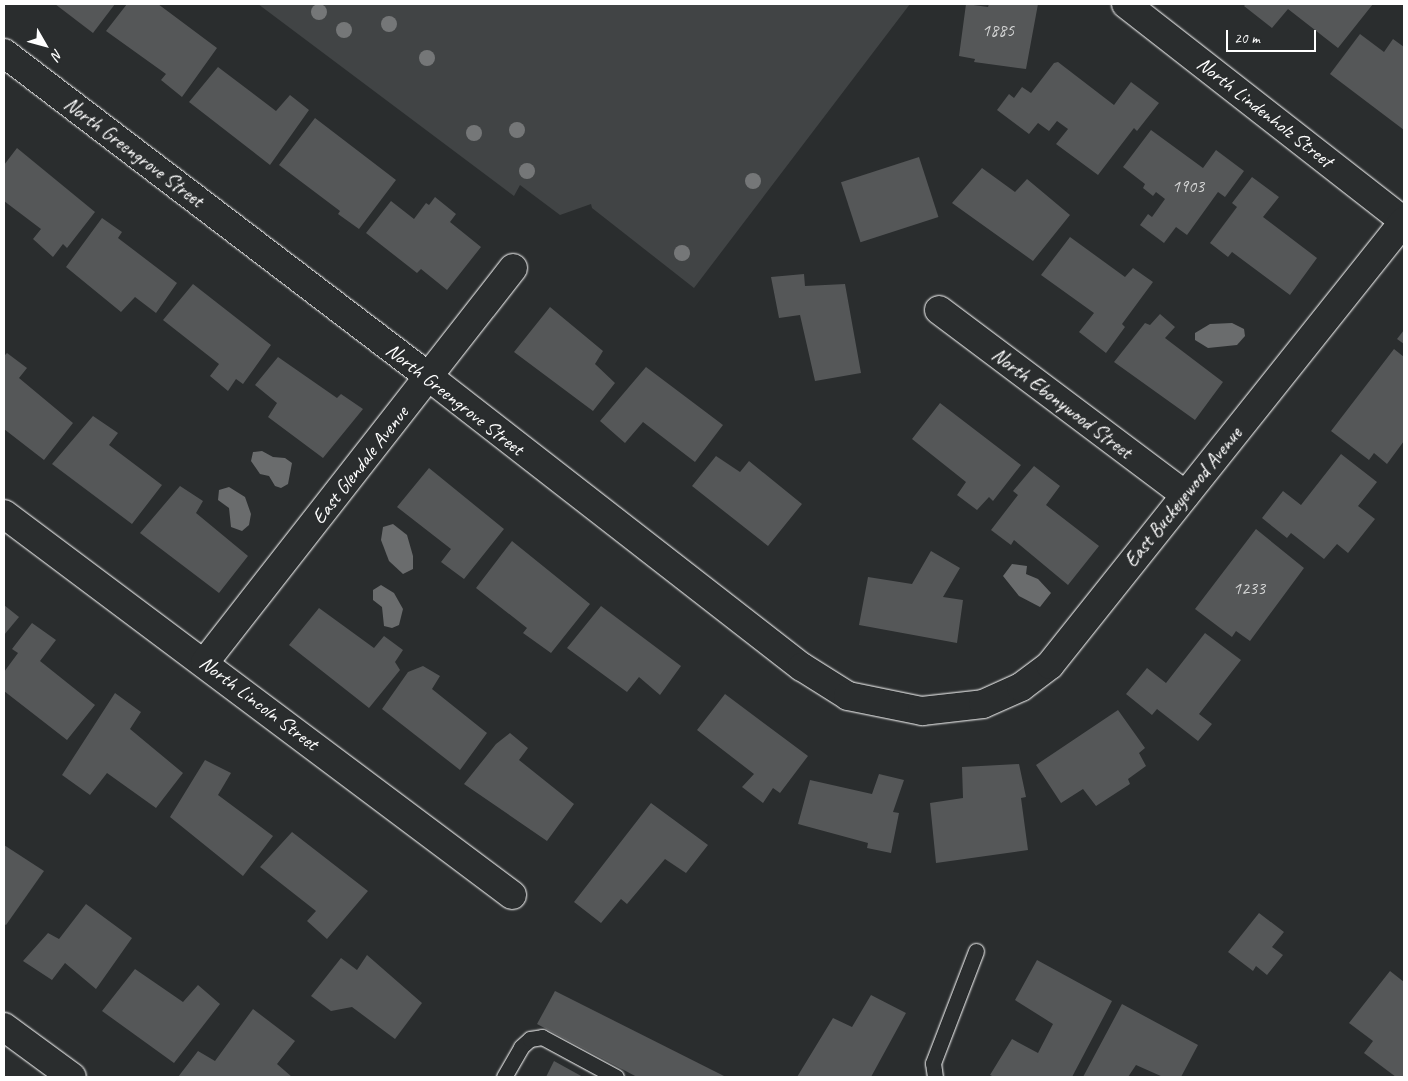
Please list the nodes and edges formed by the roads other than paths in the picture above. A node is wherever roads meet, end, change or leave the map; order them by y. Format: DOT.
graph roads {
  1 [pos="1126,4"];
  2 [pos="4,53"];
  3 [pos="1404,221"];
  4 [pos="513,268"];
  5 [pos="939,310"];
  6 [pos="429,377"];
  7 [pos="1185,495"];
  8 [pos="4,514"];
  9 [pos="205,662"];
  10 [pos="922,711"];
  11 [pos="512,895"];
  12 [pos="976,951"];
  13 [pos="4,1027"];
  14 [pos="72,1077"];
  15 [pos="504,1077"];
  16 [pos="616,1077"];
  17 [pos="935,1077"];
  1 -- 3 [label="street, North Lindenholz Street"];
  2 -- 6 [label="street, North Greengrove Street"];
  3 -- 7 [label="street, East Buckeyewood Avenue"];
  4 -- 6 [label="street, East Glendale Avenue"];
  5 -- 7 [label="street, North Ebonywood Street"];
  6 -- 9 [label="street, East Glendale Avenue"];
  6 -- 10 [label="street, North Greengrove Street"];
  7 -- 10 [label="street, East Buckeyewood Avenue"];
  8 -- 9 [label="street, North Lincoln Street"];
  9 -- 11 [label="street, North Lincoln Street"];
  12 -- 17 [label="lane"];
  13 -- 14 [label="street"];
  15 -- 16 [label="lane"];
}
